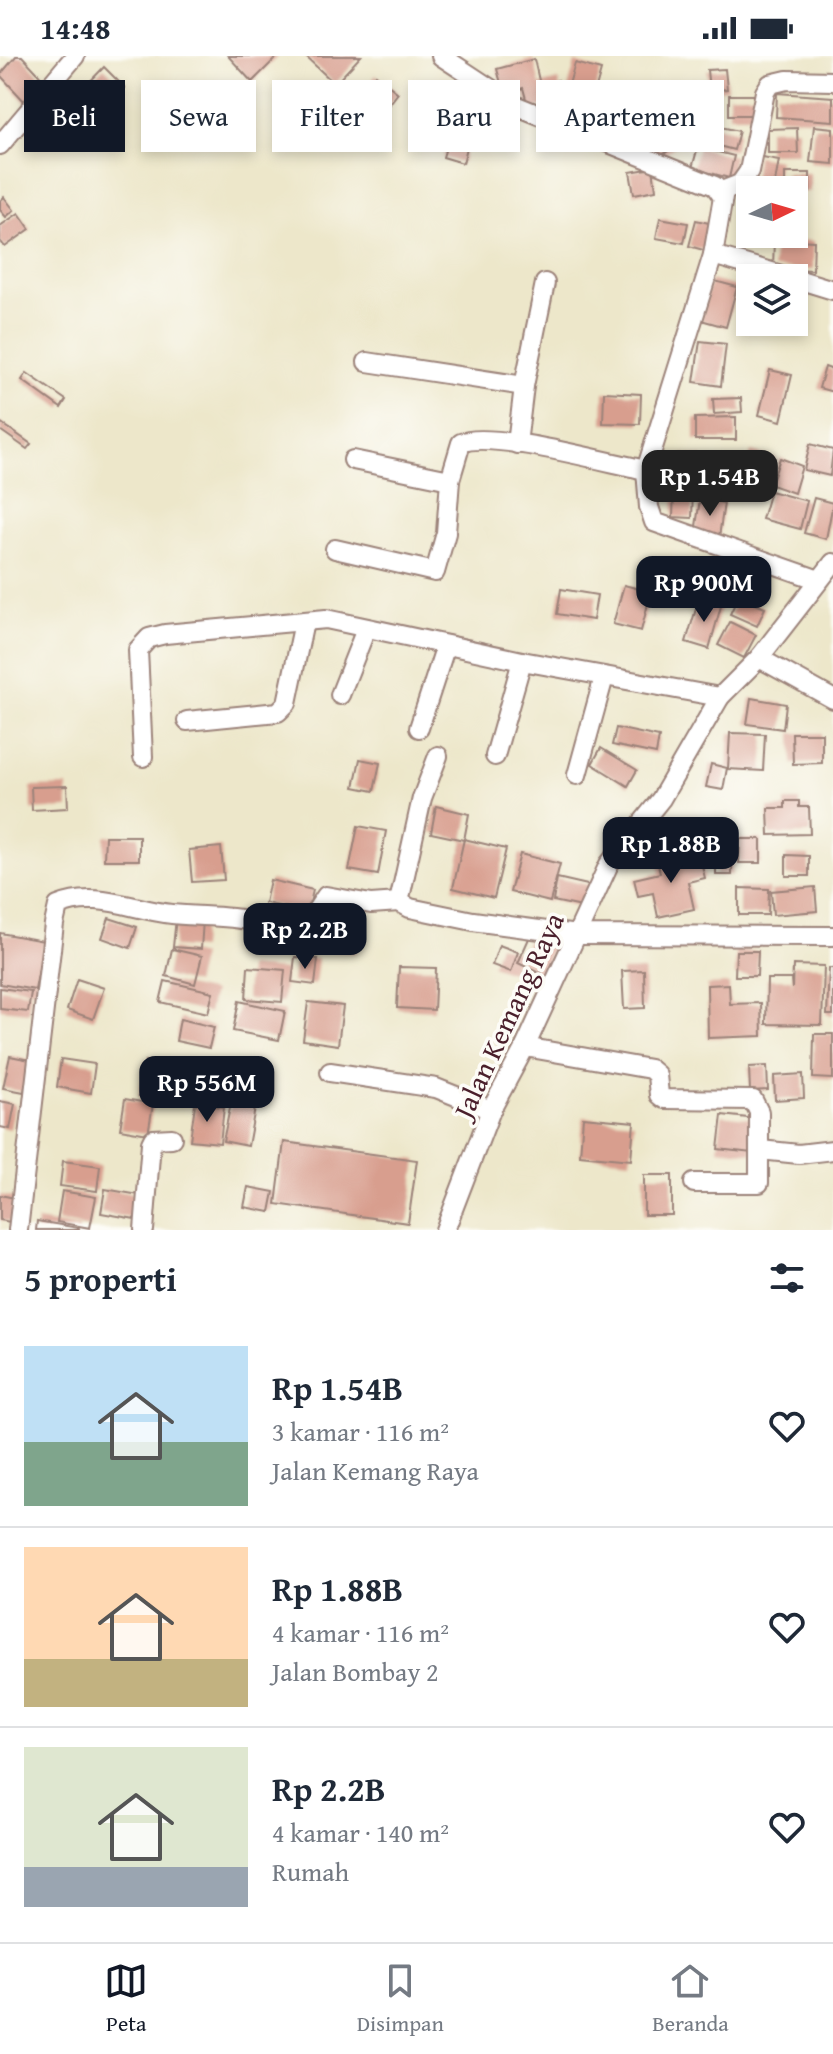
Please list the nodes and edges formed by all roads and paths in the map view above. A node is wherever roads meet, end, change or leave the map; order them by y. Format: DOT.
graph roads {
  1 [pos="75,56"];
  2 [pos="441,56"];
  3 [pos="833,81"];
  4 [pos="0,145"];
  5 [pos="722,191"];
  6 [pos="713,255"];
  7 [pos="744,264"];
  8 [pos="808,282"];
  9 [pos="545,283"];
  10 [pos="833,290"];
  11 [pos="367,362"];
  12 [pos="524,386"];
  13 [pos="517,444"];
  14 [pos="353,460"];
  15 [pos="646,470"];
  16 [pos="450,480"];
  17 [pos="335,549"];
  18 [pos="833,563"];
  19 [pos="819,580"];
  20 [pos="304,622"];
  21 [pos="366,629"];
  22 [pos="446,645"];
  23 [pos="759,658"];
  24 [pos="522,661"];
  25 [pos="604,677"];
  26 [pos="340,695"];
  27 [pos="720,697"];
  28 [pos="833,699"];
  29 [pos="187,721"];
  30 [pos="419,728"];
  31 [pos="438,756"];
  32 [pos="495,756"];
  33 [pos="143,757"];
  34 [pos="577,775"];
  35 [pos="399,902"];
  36 [pos="577,935"];
  37 [pos="833,936"];
  38 [pos="525,1047"];
  39 [pos="330,1072"];
  40 [pos="491,1110"];
  41 [pos="172,1138"];
  42 [pos="760,1150"];
  43 [pos="833,1150"];
  44 [pos="694,1183"];
  45 [pos="18,1230"];
  46 [pos="144,1230"];
  47 [pos="445,1230"];
  1 -- 4 [label="street"];
  2 -- 5 [label="street"];
  3 -- 5 [label="street"];
  5 -- 6 [label="street"];
  6 -- 7 [label="street"];
  6 -- 15 [label="street"];
  8 -- 10 [label="street"];
  9 -- 12 [label="street"];
  11 -- 12 [label="street"];
  12 -- 13 [label="street"];
  13 -- 15 [label="street"];
  13 -- 16 [label="street"];
  14 -- 16 [label="street"];
  15 -- 19 [label="street"];
  16 -- 17 [label="street"];
  18 -- 19 [label="street, Jalan Kemang Raya"];
  19 -- 23 [label="street, Jalan Kemang Raya"];
  20 -- 21 [label="street"];
  20 -- 29 [label="street"];
  20 -- 33 [label="street"];
  21 -- 22 [label="street"];
  21 -- 26 [label="street"];
  22 -- 24 [label="street"];
  22 -- 30 [label="street"];
  23 -- 27 [label="street, Jalan Kemang Raya"];
  23 -- 28 [label="street"];
  24 -- 25 [label="street"];
  24 -- 32 [label="street"];
  25 -- 27 [label="street"];
  25 -- 34 [label="street"];
  27 -- 36 [label="street, Jalan Kemang Raya"];
  31 -- 35 [label="street"];
  35 -- 36 [label="street"];
  35 -- 45 [label="street"];
  36 -- 37 [label="street"];
  36 -- 38 [label="street, Jalan Kemang Raya"];
  38 -- 40 [label="street, Jalan Kemang Raya"];
  38 -- 42 [label="street"];
  39 -- 40 [label="street"];
  40 -- 47 [label="street, Jalan Kemang Raya"];
  41 -- 46 [label="street"];
  42 -- 43 [label="street"];
  42 -- 44 [label="street"];
}
